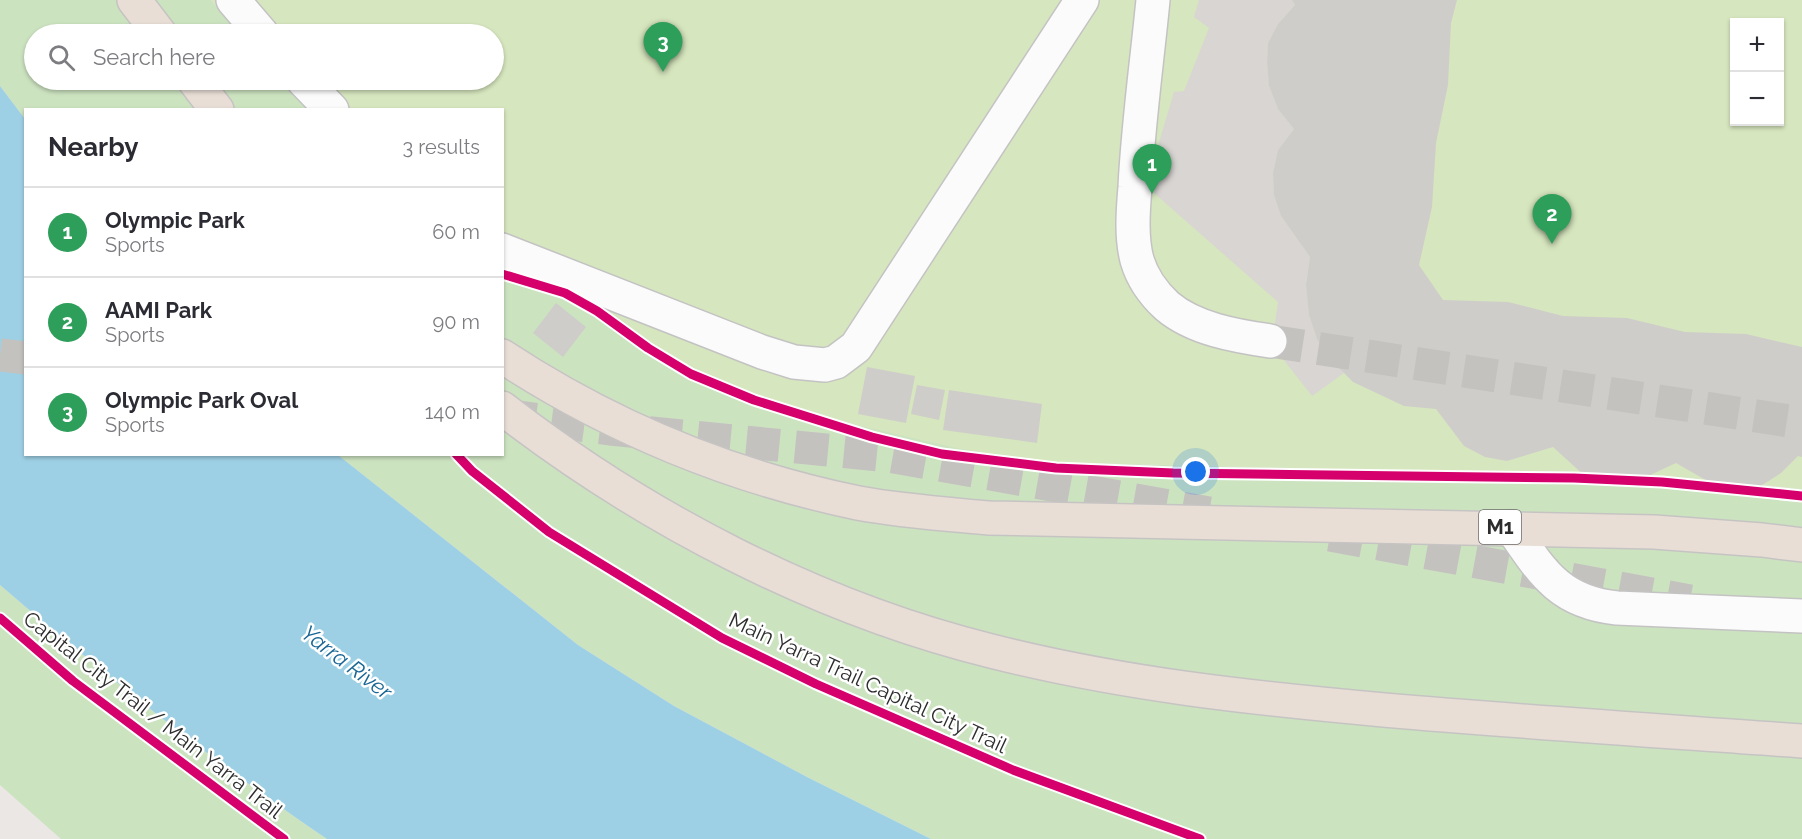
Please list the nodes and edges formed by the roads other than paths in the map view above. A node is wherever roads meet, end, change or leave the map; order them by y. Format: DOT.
graph roads {
  1 [pos="134,0"];
  2 [pos="233,0"];
  3 [pos="1082,0"];
  4 [pos="1153,0"];
  5 [pos="152,24"];
  6 [pos="253,24"];
  7 [pos="202,90"];
  8 [pos="313,90"];
  9 [pos="215,108"];
  10 [pos="330,108"];
  11 [pos="504,251"];
  12 [pos="1270,341"];
  13 [pos="504,357"];
  14 [pos="504,410"];
  15 [pos="1511,527"];
  16 [pos="1802,546"];
  17 [pos="1802,616"];
  18 [pos="1802,741"];
  1 -- 5 [label="highway"];
  2 -- 6 [label="lane"];
  3 -- 11 [label="lane"];
  4 -- 12 [label="lane"];
  7 -- 9 [label="highway"];
  8 -- 10 [label="lane"];
  13 -- 15 [label="highway, M1"];
  14 -- 18 [label="highway"];
  15 -- 16 [label="highway, M1"];
  15 -- 17 [label="lane"];
}
